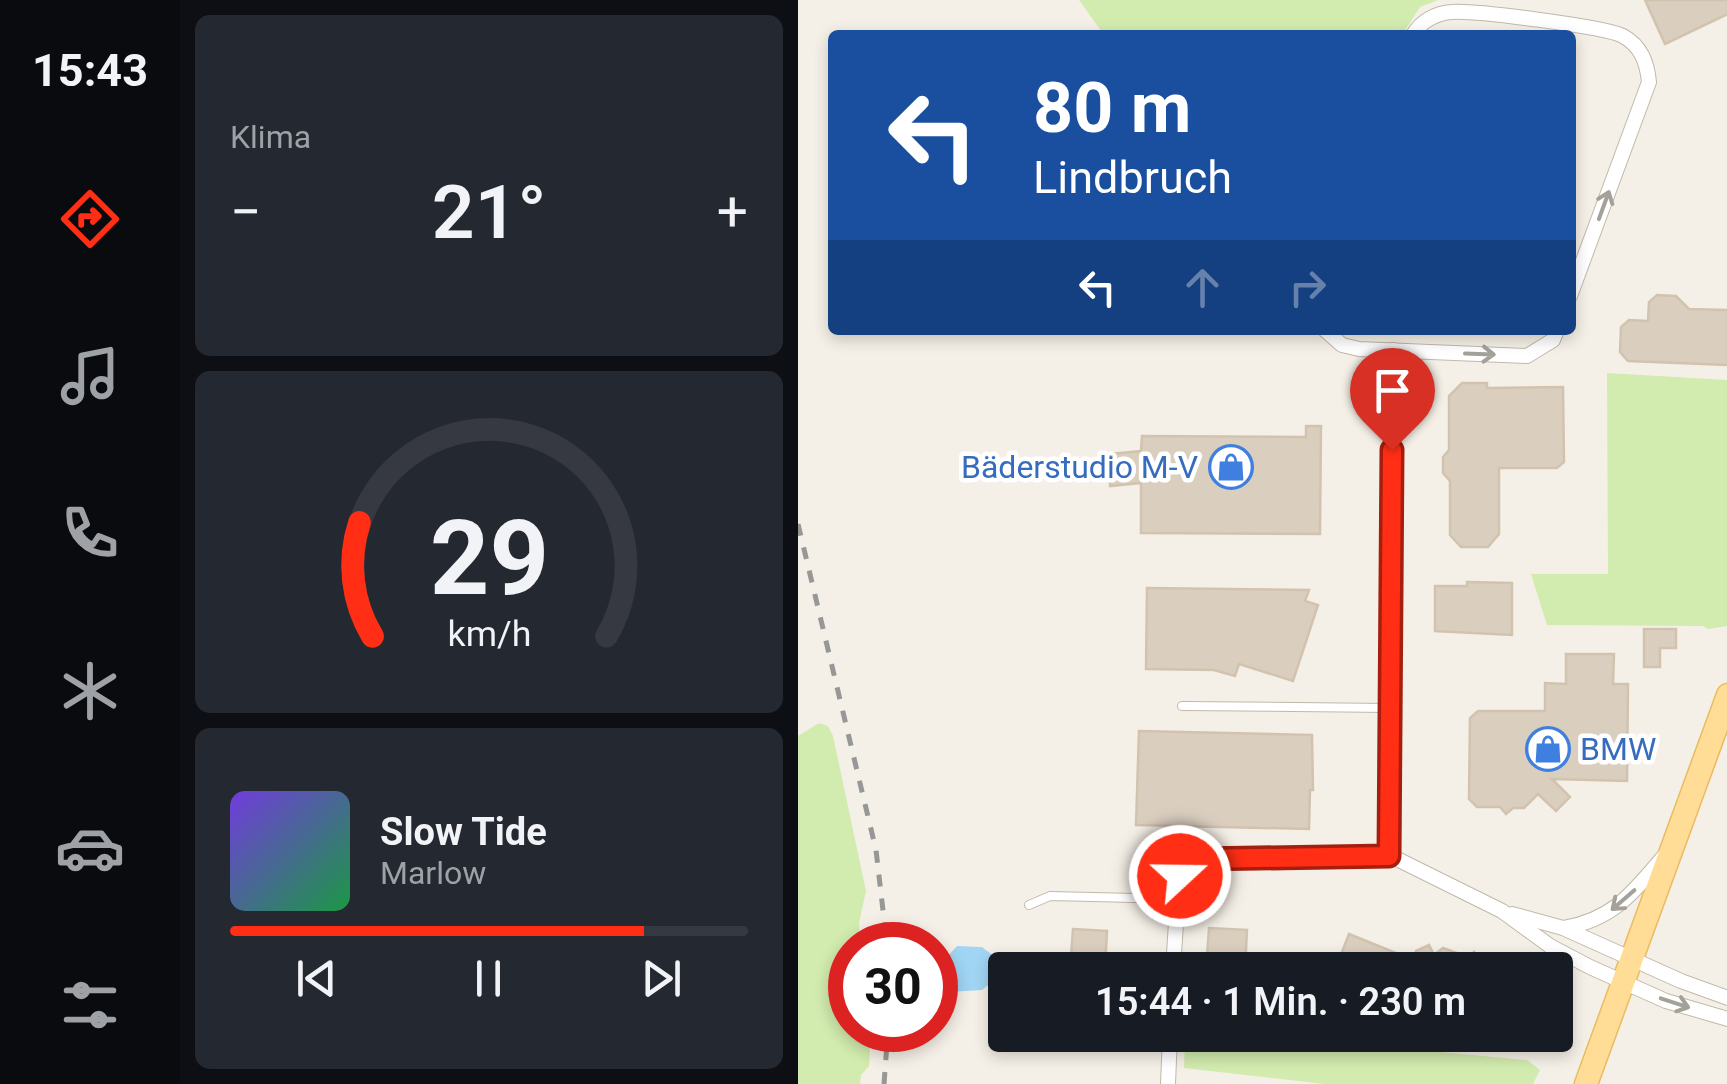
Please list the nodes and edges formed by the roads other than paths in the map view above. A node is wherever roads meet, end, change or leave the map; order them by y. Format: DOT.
graph roads {
  1 [pos="1419,30"];
  2 [pos="1576,280"];
  3 [pos="1331,335"];
  4 [pos="1554,335"];
  5 [pos="1392,350"];
  6 [pos="1728,695"];
  7 [pos="1182,706"];
  8 [pos="1390,708"];
  9 [pos="1669,851"];
  10 [pos="1389,856"];
  11 [pos="1177,898"];
  12 [pos="1029,906"];
  13 [pos="1502,911"];
  14 [pos="1563,928"];
  15 [pos="1175,952"];
  16 [pos="1632,958"];
  17 [pos="1624,983"];
  18 [pos="1728,998"];
  19 [pos="1728,1019"];
  20 [pos="1169,1052"];
  21 [pos="1168,1084"];
  22 [pos="1586,1084"];
  2 -- 1 [label="street, one-way"];
  3 -- 5 [label="street"];
  5 -- 4 [label="street, one-way"];
  5 -- 8 [label="street"];
  6 -- 9 [label="main road"];
  7 -- 8 [label="lane"];
  8 -- 10 [label="street"];
  9 -- 14 [label="street, one-way"];
  9 -- 16 [label="main road"];
  10 -- 11 [label="street"];
  10 -- 13 [label="street"];
  11 -- 12 [label="lane"];
  11 -- 15 [label="street"];
  13 -- 14 [label="street"];
  13 -- 17 [label="street"];
  14 -- 16 [label="street"];
  16 -- 17 [label="main road"];
  16 -- 18 [label="street"];
  17 -- 19 [label="street, one-way"];
  17 -- 22 [label="main road"];
  20 -- 21 [label="street"];
}
